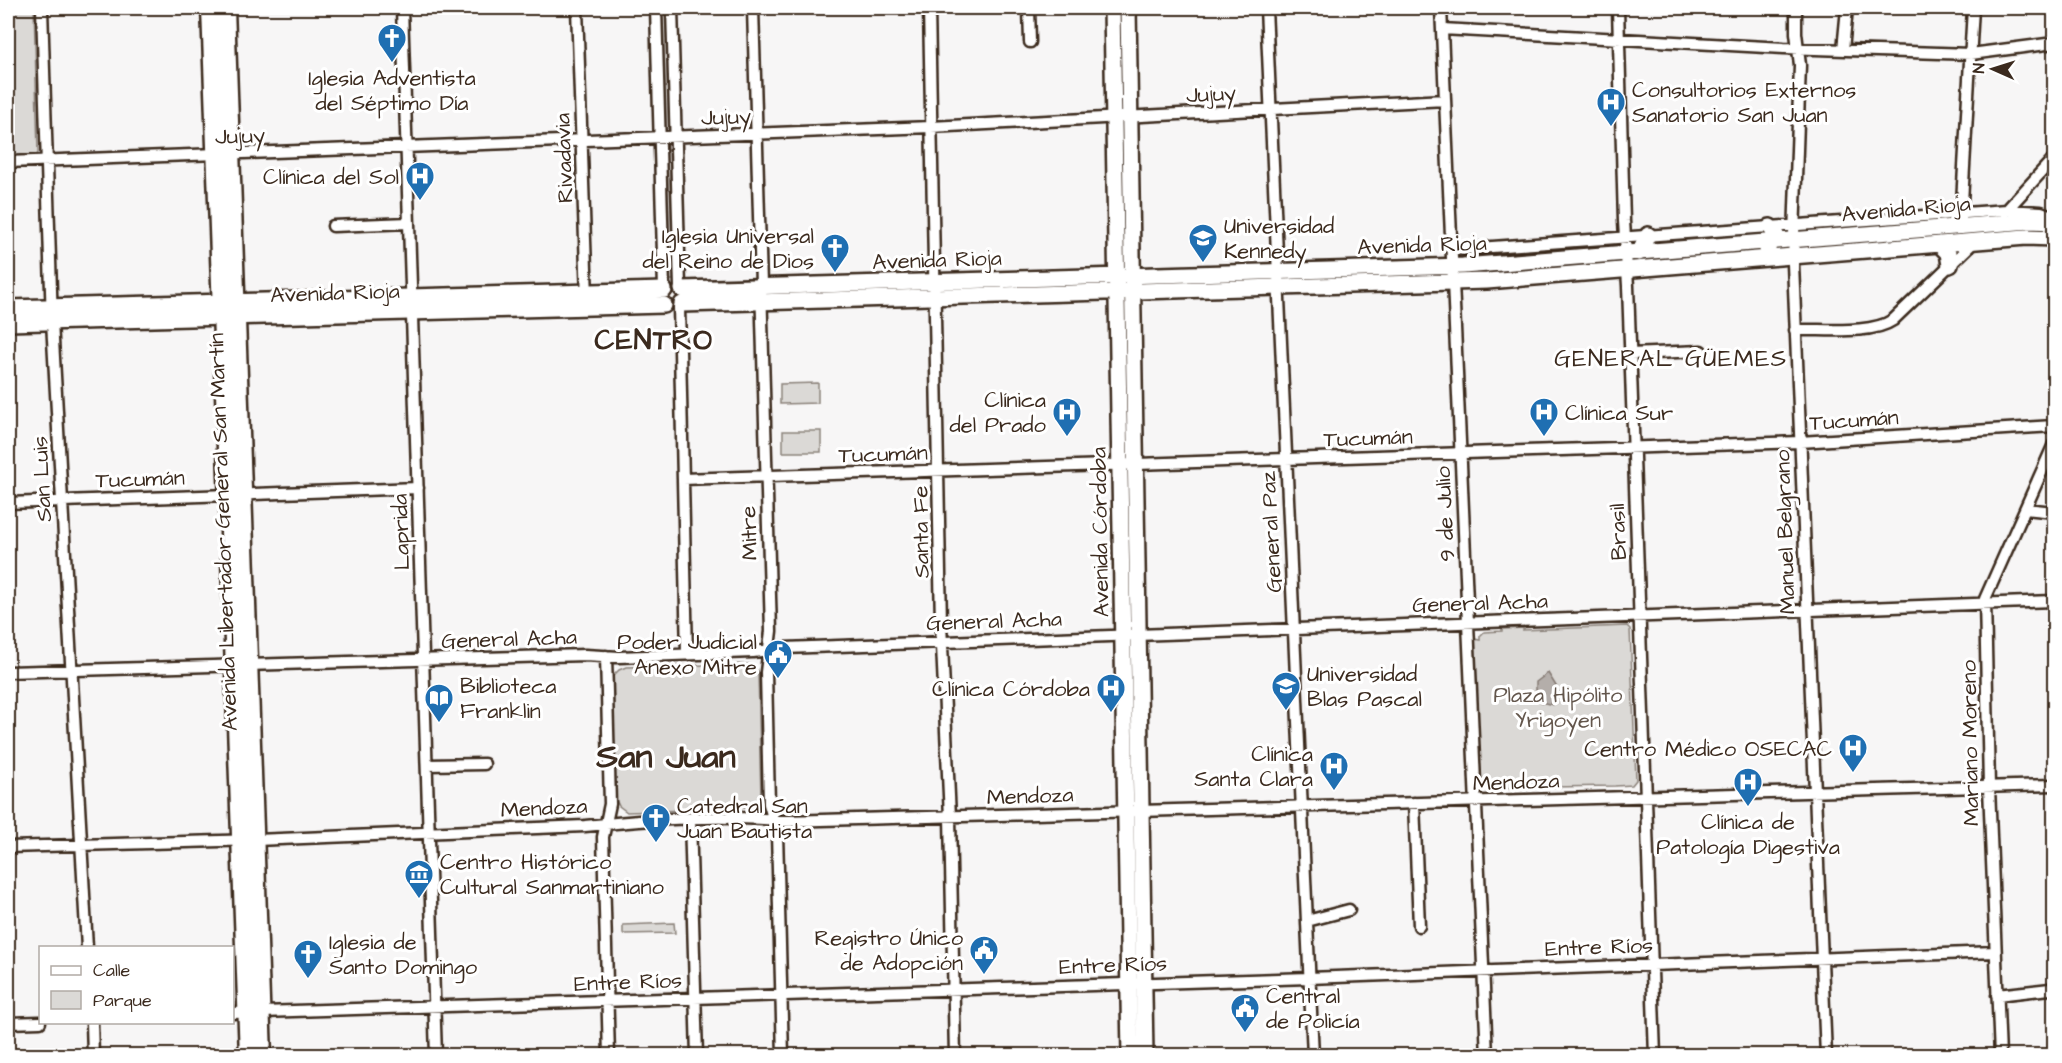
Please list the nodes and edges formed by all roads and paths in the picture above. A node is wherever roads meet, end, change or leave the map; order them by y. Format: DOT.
graph roads {
  1 [pos="42,8"];
  2 [pos="210,8"];
  3 [pos="226,8"];
  4 [pos="402,8"];
  5 [pos="577,8"];
  6 [pos="656,8"];
  7 [pos="672,8"];
  8 [pos="753,8"];
  9 [pos="929,8"];
  10 [pos="1029,8"];
  11 [pos="1112,8"];
  12 [pos="1128,8"];
  13 [pos="1266,8"];
  14 [pos="1441,8"];
  15 [pos="1618,8"];
  16 [pos="1796,8"];
  17 [pos="1847,8"];
  18 [pos="1973,8"];
  19 [pos="1442,29"];
  20 [pos="1619,40"];
  21 [pos="1030,42"];
  22 [pos="2055,43"];
  23 [pos="1798,49"];
  24 [pos="1843,50"];
  25 [pos="1970,54"];
  26 [pos="1445,100"];
  27 [pos="1271,109"];
  28 [pos="1130,116"];
  29 [pos="1114,117"];
  30 [pos="931,127"];
  31 [pos="756,134"];
  32 [pos="676,137"];
  33 [pos="660,138"];
  34 [pos="581,141"];
  35 [pos="407,148"];
  36 [pos="223,155"];
  37 [pos="2055,158"];
  38 [pos="47,161"];
  39 [pos="8,162"];
  40 [pos="2007,210"];
  41 [pos="1961,220"];
  42 [pos="2050,220"];
  43 [pos="409,223"];
  44 [pos="1993,224"];
  45 [pos="333,226"];
  46 [pos="1782,235"];
  47 [pos="1859,235"];
  48 [pos="1625,236"];
  49 [pos="2055,238"];
  50 [pos="1976,240"];
  51 [pos="1939,244"];
  52 [pos="1903,247"];
  53 [pos="1640,248"];
  54 [pos="1451,249"];
  55 [pos="1793,256"];
  56 [pos="1750,260"];
  57 [pos="1950,265"];
  58 [pos="1666,267"];
  59 [pos="1627,270"];
  60 [pos="1278,272"];
  61 [pos="1452,274"];
  62 [pos="1573,274"];
  63 [pos="1125,276"];
  64 [pos="934,282"];
  65 [pos="761,287"];
  66 [pos="1279,288"];
  67 [pos="1125,292"];
  68 [pos="674,296"];
  69 [pos="935,298"];
  70 [pos="587,300"];
  71 [pos="761,302"];
  72 [pos="412,305"];
  73 [pos="8,308"];
  74 [pos="229,310"];
  75 [pos="51,314"];
  76 [pos="8,323"];
  77 [pos="1795,330"];
  78 [pos="1701,351"];
  79 [pos="1630,354"];
  80 [pos="2055,426"];
  81 [pos="1800,442"];
  82 [pos="2055,444"];
  83 [pos="1634,447"];
  84 [pos="1461,453"];
  85 [pos="1286,459"];
  86 [pos="1128,464"];
  87 [pos="938,471"];
  88 [pos="766,477"];
  89 [pos="683,479"];
  90 [pos="418,488"];
  91 [pos="235,494"];
  92 [pos="62,501"];
  93 [pos="8,503"];
  94 [pos="2025,509"];
  95 [pos="2055,512"];
  96 [pos="2055,601"];
  97 [pos="1985,603"];
  98 [pos="1806,610"];
  99 [pos="1639,616"];
  100 [pos="1468,622"];
  101 [pos="1294,628"];
  102 [pos="1131,635"];
  103 [pos="942,642"];
  104 [pos="768,650"];
  105 [pos="687,654"];
  106 [pos="606,656"];
  107 [pos="424,660"];
  108 [pos="242,666"];
  109 [pos="72,671"];
  110 [pos="8,672"];
  111 [pos="484,764"];
  112 [pos="427,765"];
  113 [pos="2055,785"];
  114 [pos="1989,787"];
  115 [pos="1815,791"];
  116 [pos="1645,796"];
  117 [pos="1476,801"];
  118 [pos="1414,803"];
  119 [pos="1302,807"];
  120 [pos="1134,811"];
  121 [pos="951,817"];
  122 [pos="690,819"];
  123 [pos="773,820"];
  124 [pos="606,823"];
  125 [pos="430,832"];
  126 [pos="248,840"];
  127 [pos="81,844"];
  128 [pos="8,847"];
  129 [pos="1349,910"];
  130 [pos="1307,921"];
  131 [pos="1419,926"];
  132 [pos="87,946"];
  133 [pos="1995,952"];
  134 [pos="1822,958"];
  135 [pos="1652,964"];
  136 [pos="1483,970"];
  137 [pos="1310,978"];
  138 [pos="1136,983"];
  139 [pos="2055,986"];
  140 [pos="954,989"];
  141 [pos="1997,995"];
  142 [pos="781,996"];
  143 [pos="695,999"];
  144 [pos="608,1001"];
  145 [pos="435,1007"];
  146 [pos="247,1012"];
  147 [pos="39,1022"];
  148 [pos="8,1023"];
  149 [pos="92,1024"];
  150 [pos="93,1056"];
  151 [pos="248,1056"];
  152 [pos="263,1056"];
  153 [pos="436,1056"];
  154 [pos="609,1056"];
  155 [pos="697,1056"];
  156 [pos="783,1056"];
  157 [pos="955,1056"];
  158 [pos="1130,1056"];
  159 [pos="1145,1056"];
  160 [pos="1313,1056"];
  161 [pos="1487,1056"];
  162 [pos="1655,1056"];
  163 [pos="1826,1056"];
  164 [pos="2000,1056"];
  1 -- 38 [label="street, San Luis"];
  2 -- 36 [label="main road, Avenida Libertador General San Martín"];
  3 -- 36 [label="main road, Avenida Libertador General San Martín"];
  4 -- 35 [label="street, Laprida"];
  5 -- 34 [label="street, Rivadavia"];
  6 -- 33 [label="street"];
  7 -- 32 [label="street"];
  8 -- 31 [label="street, Mitre"];
  9 -- 30 [label="street, Santa Fe"];
  10 -- 21 [label="street"];
  11 -- 29 [label="main road, Avenida Córdoba"];
  12 -- 28 [label="main road, Avenida Córdoba"];
  13 -- 27 [label="street, General Paz"];
  14 -- 19 [label="street, 9 de Julio"];
  15 -- 20 [label="street, Brasil"];
  16 -- 23 [label="street, Manuel Belgrano"];
  17 -- 24 [label="street"];
  18 -- 25 [label="street"];
  19 -- 20 [label="street"];
  19 -- 26 [label="street, 9 de Julio"];
  20 -- 23 [label="street"];
  20 -- 48 [label="street, Brasil"];
  22 -- 25 [label="street"];
  23 -- 24 [label="street"];
  23 -- 46 [label="street, Manuel Belgrano"];
  24 -- 25 [label="street"];
  25 -- 41 [label="street"];
  26 -- 27 [label="street, Jujuy"];
  26 -- 54 [label="street, 9 de Julio"];
  27 -- 28 [label="street, Jujuy"];
  27 -- 60 [label="street, General Paz"];
  28 -- 29 [label="street, Jujuy"];
  28 -- 63 [label="main road, Avenida Córdoba"];
  29 -- 30 [label="street, Jujuy"];
  29 -- 63 [label="main road, Avenida Córdoba"];
  30 -- 31 [label="street, Jujuy"];
  30 -- 64 [label="street, Santa Fe"];
  31 -- 32 [label="street, Jujuy"];
  31 -- 65 [label="street, Mitre"];
  32 -- 33 [label="street, Jujuy"];
  32 -- 68 [label="street"];
  33 -- 34 [label="street, Jujuy"];
  33 -- 68 [label="street"];
  34 -- 35 [label="street, Jujuy"];
  34 -- 70 [label="street, Rivadavia"];
  35 -- 36 [label="street, Jujuy"];
  35 -- 43 [label="street, Laprida"];
  36 -- 38 [label="street, Jujuy"];
  36 -- 74 [label="main road, Avenida Libertador General San Martín"];
  37 -- 40 [label="street"];
  38 -- 39 [label="street, Jujuy"];
  38 -- 75 [label="street, San Luis"];
  40 -- 41 [label="street, Avenida Rioja"];
  40 -- 42 [label="street, Avenida Rioja"];
  40 -- 44 [label="street"];
  41 -- 44 [label="main road, Avenida Rioja"];
  41 -- 46 [label="street, Avenida Rioja"];
  41 -- 47 [label="main road, Avenida Rioja"];
  41 -- 52 [label="main road"];
  42 -- 44 [label="main road, Avenida Rioja"];
  42 -- 50 [label="main road"];
  43 -- 45 [label="street"];
  43 -- 72 [label="street, Laprida"];
  44 -- 50 [label="street"];
  46 -- 47 [label="main road, Avenida Rioja"];
  46 -- 53 [label="main road, Avenida Rioja"];
  46 -- 55 [label="street, Manuel Belgrano"];
  46 -- 56 [label="main road"];
  47 -- 55 [label="main road"];
  48 -- 53 [label="street, Brasil"];
  48 -- 53 [label="street, Avenida Rioja"];
  48 -- 54 [label="street, Avenida Rioja"];
  49 -- 50 [label="main road, Avenida Rioja"];
  50 -- 51 [label="main road, Avenida Rioja"];
  50 -- 57 [label="street"];
  51 -- 52 [label="main road, Avenida Rioja"];
  51 -- 57 [label="main road"];
  52 -- 55 [label="main road, Avenida Rioja"];
  53 -- 58 [label="main road"];
  53 -- 59 [label="street, Brasil"];
  53 -- 61 [label="main road, Avenida Rioja"];
  53 -- 62 [label="main road"];
  54 -- 61 [label="street, 9 de Julio"];
  55 -- 56 [label="main road, Avenida Rioja"];
  55 -- 77 [label="street, Manuel Belgrano"];
  56 -- 58 [label="main road, Avenida Rioja"];
  57 -- 77 [label="street"];
  58 -- 59 [label="main road, Avenida Rioja"];
  59 -- 62 [label="main road, Avenida Rioja"];
  59 -- 79 [label="street, Brasil"];
  60 -- 61 [label="main road, Avenida Rioja"];
  60 -- 63 [label="main road, Avenida Rioja"];
  60 -- 66 [label="street, General Paz"];
  61 -- 62 [label="main road, Avenida Rioja"];
  61 -- 66 [label="main road, Avenida Rioja"];
  61 -- 84 [label="street, 9 de Julio"];
  63 -- 64 [label="main road, Avenida Rioja"];
  63 -- 67 [label="main road, Avenida Córdoba"];
  64 -- 65 [label="main road, Avenida Rioja"];
  64 -- 69 [label="street, Santa Fe"];
  65 -- 68 [label="main road, Avenida Rioja"];
  65 -- 71 [label="street, Mitre"];
  66 -- 67 [label="main road, Avenida Rioja"];
  66 -- 85 [label="street, General Paz"];
  67 -- 69 [label="main road, Avenida Rioja"];
  67 -- 86 [label="main road, Avenida Córdoba"];
  68 -- 70 [label="main road, Avenida Rioja"];
  68 -- 71 [label="main road, Avenida Rioja"];
  68 -- 89 [label="street"];
  69 -- 71 [label="main road, Avenida Rioja"];
  69 -- 87 [label="street, Santa Fe"];
  70 -- 72 [label="main road, Avenida Rioja"];
  71 -- 88 [label="street, Mitre"];
  72 -- 74 [label="main road, Avenida Rioja"];
  72 -- 90 [label="street, Laprida"];
  73 -- 75 [label="main road, Avenida Rioja"];
  74 -- 75 [label="main road, Avenida Rioja"];
  74 -- 91 [label="main road, Avenida Libertador General San Martín"];
  75 -- 76 [label="main road, Avenida Rioja"];
  75 -- 92 [label="street, San Luis"];
  77 -- 81 [label="street, Manuel Belgrano"];
  78 -- 79 [label="street"];
  79 -- 83 [label="street, Brasil"];
  80 -- 81 [label="street, Tucumán"];
  81 -- 83 [label="street, Tucumán"];
  81 -- 98 [label="street, Manuel Belgrano"];
  82 -- 94 [label="street, Mariano Moreno"];
  83 -- 84 [label="street, Tucumán"];
  83 -- 99 [label="street, Brasil"];
  84 -- 85 [label="street, Tucumán"];
  84 -- 100 [label="street, 9 de Julio"];
  85 -- 86 [label="street, Tucumán"];
  85 -- 101 [label="street, General Paz"];
  86 -- 87 [label="street, Tucumán"];
  86 -- 102 [label="main road, Avenida Córdoba"];
  87 -- 88 [label="street, Tucumán"];
  87 -- 103 [label="street, Santa Fe"];
  88 -- 89 [label="street, Tucumán"];
  88 -- 104 [label="street, Mitre"];
  89 -- 105 [label="street"];
  90 -- 91 [label="street, Tucumán"];
  90 -- 107 [label="street, Laprida"];
  91 -- 92 [label="street, Tucumán"];
  91 -- 108 [label="main road, Avenida Libertador General San Martín"];
  92 -- 93 [label="street, Tucumán"];
  92 -- 109 [label="street, San Luis"];
  94 -- 95 [label="street"];
  94 -- 97 [label="street, Mariano Moreno"];
  96 -- 97 [label="street, General Acha"];
  97 -- 98 [label="street, General Acha"];
  97 -- 114 [label="street, Mariano Moreno"];
  98 -- 99 [label="street, General Acha"];
  98 -- 115 [label="street, Manuel Belgrano"];
  99 -- 100 [label="street, General Acha"];
  99 -- 116 [label="street, Brasil"];
  100 -- 101 [label="street, General Acha"];
  100 -- 117 [label="street, 9 de Julio"];
  101 -- 102 [label="street, General Acha"];
  101 -- 119 [label="street, General Paz"];
  102 -- 103 [label="street, General Acha"];
  102 -- 120 [label="main road, Avenida Córdoba"];
  103 -- 104 [label="street, General Acha"];
  103 -- 121 [label="street, Santa Fe"];
  104 -- 105 [label="street, General Acha"];
  104 -- 123 [label="street, Mitre"];
  105 -- 106 [label="street, General Acha"];
  106 -- 107 [label="street, General Acha"];
  106 -- 124 [label="street"];
  107 -- 108 [label="street, General Acha"];
  107 -- 112 [label="street, Laprida"];
  108 -- 109 [label="street, General Acha"];
  108 -- 126 [label="main road, Avenida Libertador General San Martín"];
  109 -- 110 [label="street, General Acha"];
  109 -- 127 [label="street, San Luis"];
  111 -- 112 [label="street"];
  112 -- 125 [label="street, Laprida"];
  113 -- 114 [label="street, Mendoza"];
  114 -- 115 [label="street, Mendoza"];
  114 -- 133 [label="street, Mariano Moreno"];
  115 -- 116 [label="street, Mendoza"];
  115 -- 134 [label="street, Manuel Belgrano"];
  116 -- 117 [label="street, Mendoza"];
  116 -- 135 [label="street, Brasil"];
  117 -- 118 [label="street, Mendoza"];
  117 -- 136 [label="street, 9 de Julio"];
  118 -- 119 [label="street, Mendoza"];
  118 -- 131 [label="street"];
  119 -- 120 [label="street, Mendoza"];
  119 -- 130 [label="street, General Paz"];
  120 -- 121 [label="street, Mendoza"];
  120 -- 138 [label="main road, Avenida Córdoba"];
  121 -- 123 [label="street, Mendoza"];
  121 -- 140 [label="street, Santa Fe"];
  122 -- 123 [label="street, Mendoza"];
  122 -- 124 [label="street, Mendoza"];
  122 -- 143 [label="street"];
  123 -- 142 [label="street, Mitre"];
  124 -- 125 [label="street, Mendoza"];
  124 -- 144 [label="street"];
  125 -- 126 [label="street, Mendoza"];
  125 -- 145 [label="street, Laprida"];
  126 -- 127 [label="street, Mendoza"];
  126 -- 146 [label="main road, Avenida Libertador General San Martín"];
  127 -- 128 [label="street, Mendoza"];
  127 -- 132 [label="street, San Luis"];
  129 -- 130 [label="street"];
  130 -- 137 [label="street, General Paz"];
  133 -- 134 [label="street, Entre Ríos"];
  133 -- 141 [label="street, Mariano Moreno"];
  134 -- 135 [label="street, Entre Ríos"];
  134 -- 163 [label="street, Manuel Belgrano"];
  135 -- 136 [label="street, Entre Ríos"];
  135 -- 162 [label="street, Brasil"];
  136 -- 137 [label="street, Entre Ríos"];
  136 -- 161 [label="street, 9 de Julio"];
  137 -- 138 [label="street, Entre Ríos"];
  137 -- 160 [label="street, General Paz"];
  138 -- 140 [label="street, Entre Ríos"];
  138 -- 158 [label="main road, Avenida Córdoba"];
  138 -- 159 [label="main road, Avenida Córdoba"];
  139 -- 141 [label="street"];
  140 -- 142 [label="street, Entre Ríos"];
  140 -- 157 [label="street, Santa Fe"];
  141 -- 164 [label="street, Mariano Moreno"];
  142 -- 143 [label="street, Entre Ríos"];
  142 -- 156 [label="street, Mitre"];
  143 -- 144 [label="street, Entre Ríos"];
  143 -- 155 [label="street"];
  144 -- 145 [label="street, Entre Ríos"];
  144 -- 154 [label="street"];
  145 -- 146 [label="street, Entre Ríos"];
  145 -- 153 [label="street, Laprida"];
  146 -- 151 [label="main road, Avenida Libertador General San Martín"];
  146 -- 152 [label="main road, Avenida Libertador General San Martín"];
  147 -- 148 [label="street"];
  149 -- 150 [label="street"];
}
